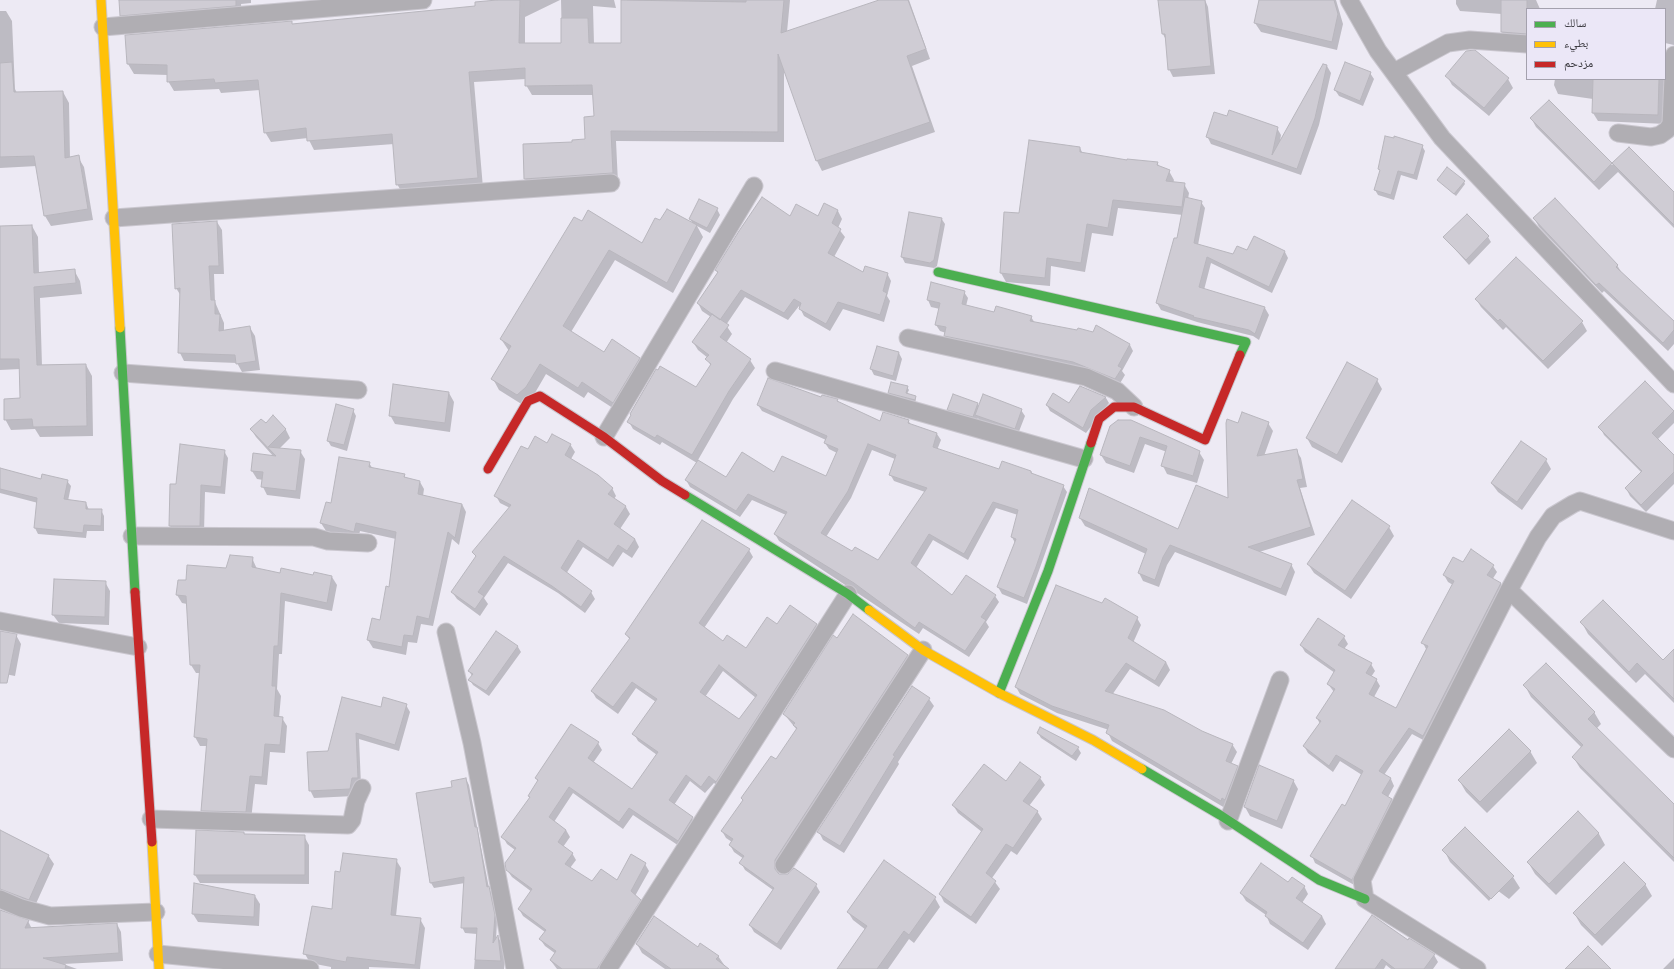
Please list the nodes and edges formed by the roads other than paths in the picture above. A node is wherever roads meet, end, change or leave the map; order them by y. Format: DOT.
graph roads {
  1 [pos="101,0"];
  2 [pos="423,0"];
  3 [pos="1349,0"];
  4 [pos="103,27"];
  5 [pos="1526,44"];
  6 [pos="1674,55"];
  7 [pos="1394,72"];
  8 [pos="1618,133"];
  9 [pos="610,183"];
  10 [pos="754,186"];
  11 [pos="114,218"];
  12 [pos="938,272"];
  13 [pos="908,338"];
  14 [pos="774,371"];
  15 [pos="123,373"];
  16 [pos="1674,384"];
  17 [pos="358,390"];
  18 [pos="1134,407"];
  19 [pos="604,437"];
  20 [pos="1084,459"];
  21 [pos="488,469"];
  22 [pos="1674,531"];
  23 [pos="132,536"];
  24 [pos="368,543"];
  25 [pos="1509,590"];
  26 [pos="848,594"];
  27 [pos="0,621"];
  28 [pos="446,632"];
  29 [pos="138,647"];
  30 [pos="923,650"];
  31 [pos="1280,680"];
  32 [pos="999,692"];
  33 [pos="1674,749"];
  34 [pos="362,788"];
  35 [pos="151,819"];
  36 [pos="1228,821"];
  37 [pos="784,865"];
  38 [pos="0,899"];
  39 [pos="1365,899"];
  40 [pos="156,912"];
  41 [pos="158,961"];
  42 [pos="1452,963"];
  43 [pos="310,969"];
  44 [pos="515,969"];
  45 [pos="608,969"];
  46 [pos="1477,969"];
  1 -- 4 [label="street"];
  2 -- 4 [label="street"];
  3 -- 7 [label="street"];
  4 -- 11 [label="street"];
  5 -- 7 [label="street"];
  6 -- 8 [label="street"];
  7 -- 16 [label="street"];
  9 -- 11 [label="street"];
  10 -- 19 [label="street"];
  11 -- 15 [label="street"];
  12 -- 18 [label="street"];
  13 -- 18 [label="street"];
  14 -- 20 [label="street"];
  15 -- 17 [label="street"];
  15 -- 23 [label="street"];
  18 -- 20 [label="street"];
  19 -- 21 [label="street"];
  19 -- 26 [label="street"];
  20 -- 32 [label="street"];
  22 -- 25 [label="street"];
  23 -- 24 [label="street"];
  23 -- 29 [label="street"];
  25 -- 33 [label="street"];
  25 -- 39 [label="street"];
  26 -- 30 [label="street"];
  26 -- 45 [label="street"];
  27 -- 29 [label="street"];
  28 -- 44 [label="street"];
  29 -- 35 [label="street"];
  30 -- 32 [label="street"];
  30 -- 37 [label="street"];
  31 -- 36 [label="street"];
  32 -- 36 [label="street"];
  34 -- 35 [label="street"];
  35 -- 40 [label="street"];
  36 -- 39 [label="street"];
  38 -- 40 [label="street"];
  39 -- 42 [label="street"];
  40 -- 41 [label="street"];
  41 -- 43 [label="street"];
  42 -- 46 [label="street"];
}
